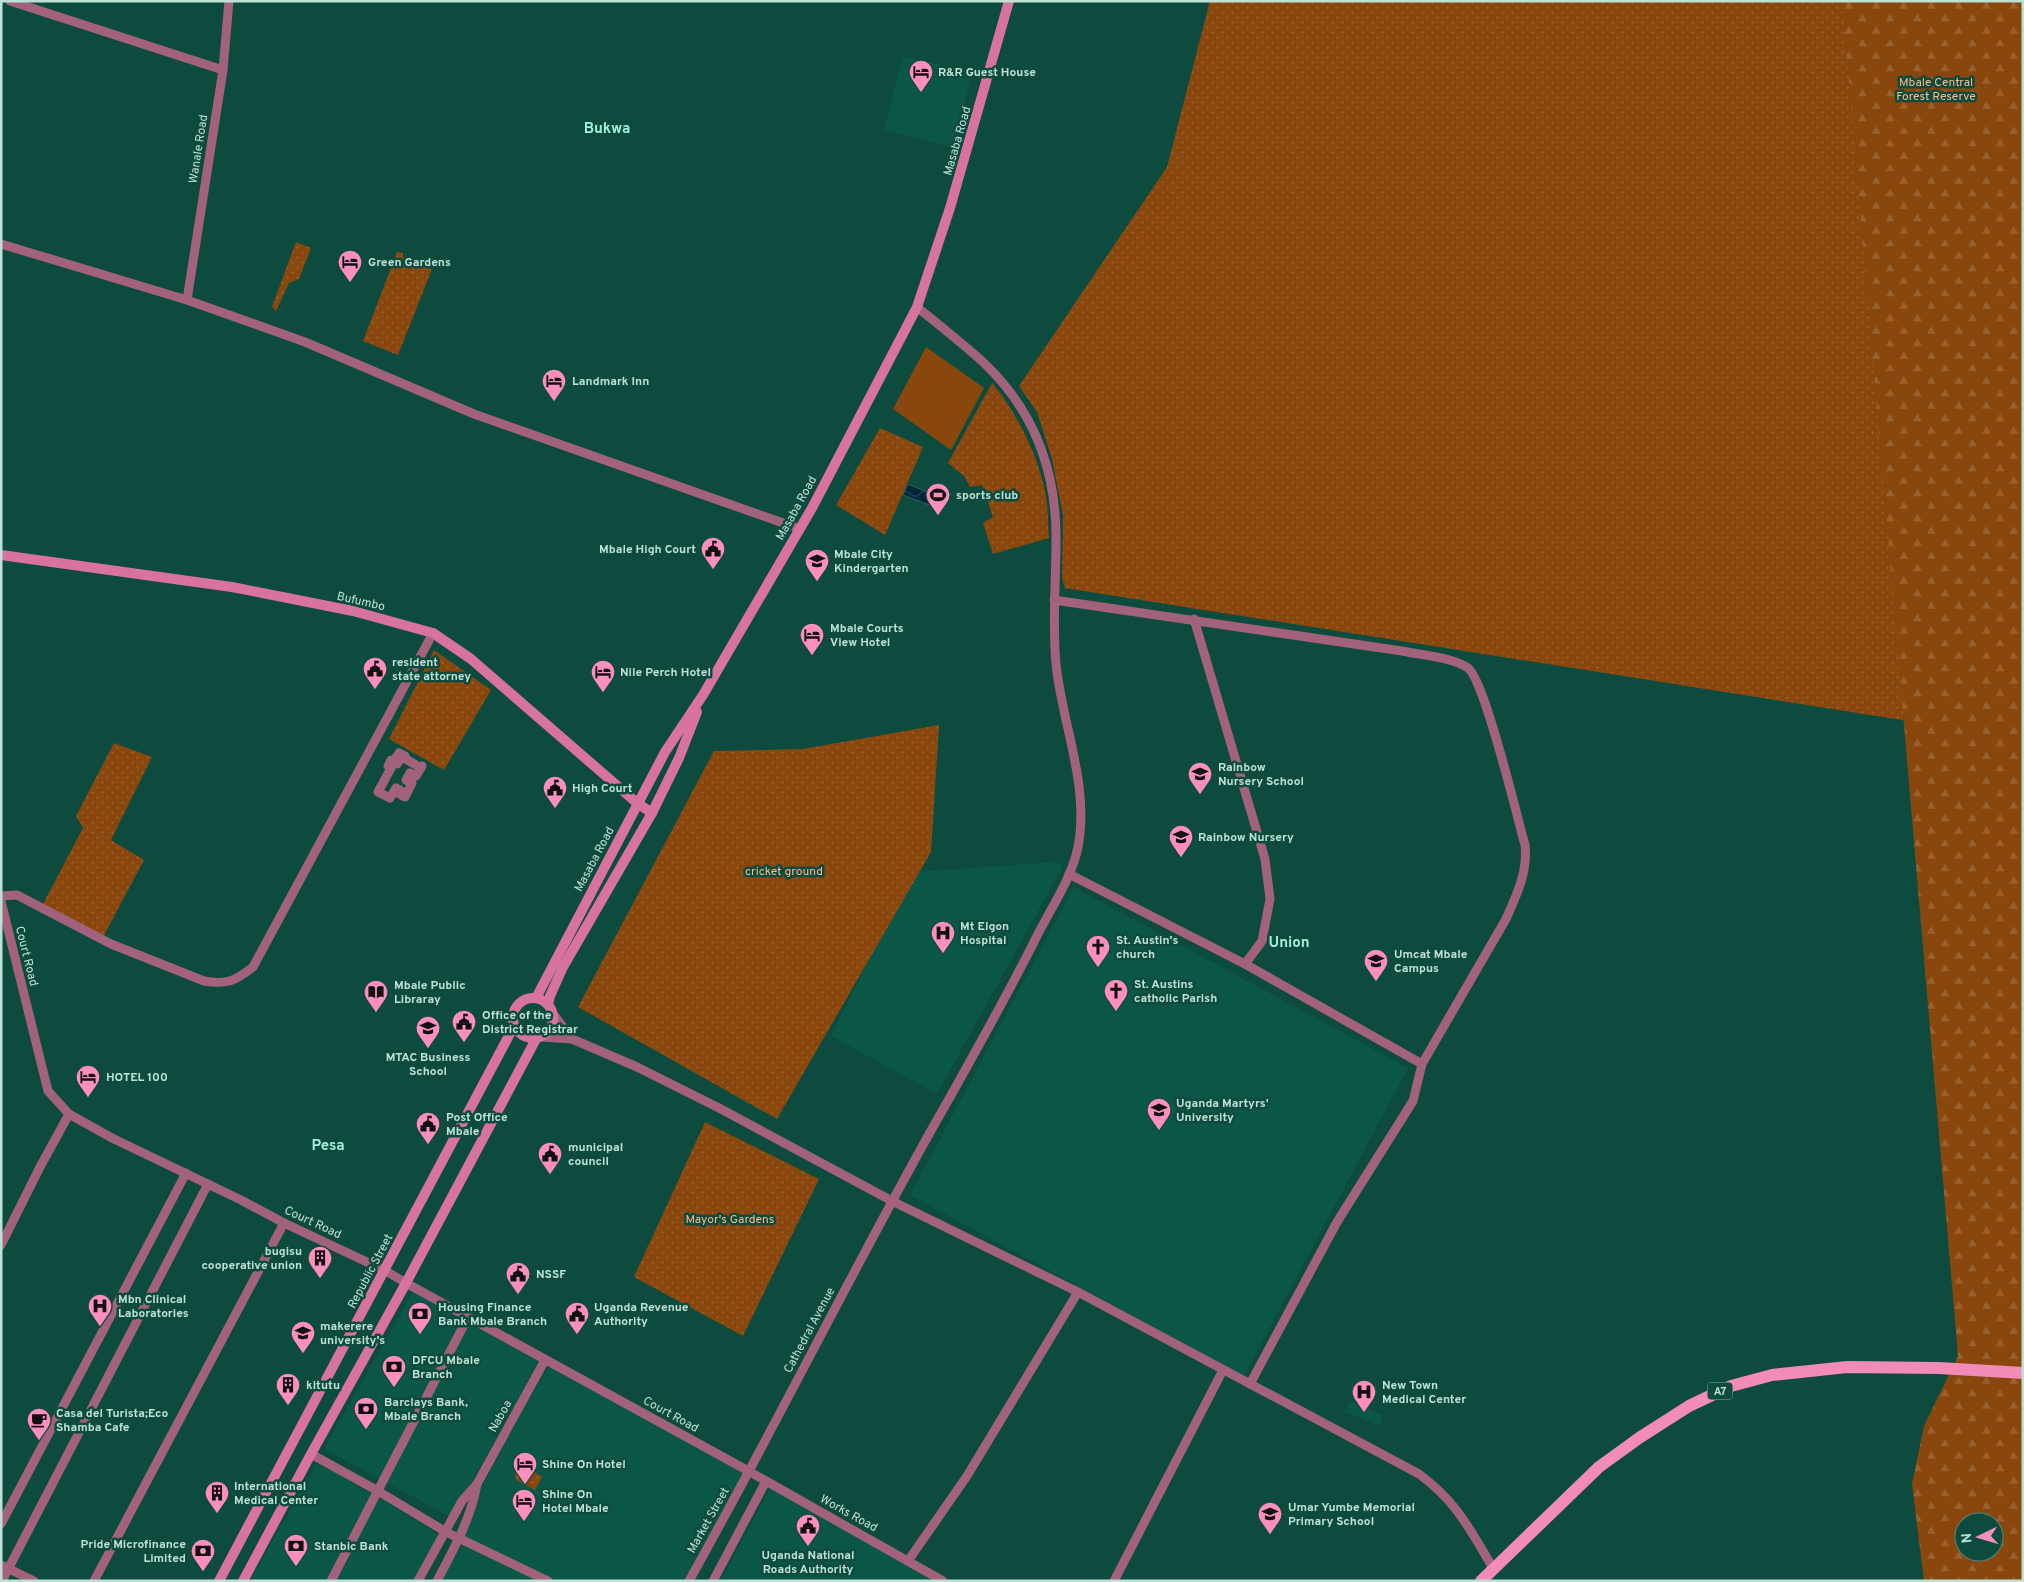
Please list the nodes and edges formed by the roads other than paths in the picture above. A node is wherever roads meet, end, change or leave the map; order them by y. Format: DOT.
graph roads {
  1 [pos="229,1"];
  2 [pos="1009,1"];
  3 [pos="12,2"];
  4 [pos="224,70"];
  5 [pos="1,244"];
  6 [pos="187,300"];
  7 [pos="917,307"];
  8 [pos="800,529"];
  9 [pos="1,555"];
  10 [pos="1054,600"];
  11 [pos="1194,619"];
  12 [pos="433,633"];
  13 [pos="704,695"];
  14 [pos="422,766"];
  15 [pos="637,803"];
  16 [pos="652,813"];
  17 [pos="1069,874"];
  18 [pos="1,896"];
  19 [pos="1,901"];
  20 [pos="1244,964"];
  21 [pos="536,998"];
  22 [pos="548,1004"];
  23 [pos="554,1016"];
  24 [pos="514,1026"];
  25 [pos="539,1038"];
  26 [pos="572,1039"];
  27 [pos="1422,1064"];
  28 [pos="69,1114"];
  29 [pos="186,1173"];
  30 [pos="208,1184"];
  31 [pos="892,1200"];
  32 [pos="284,1223"];
  33 [pos="1,1245"];
  34 [pos="384,1270"];
  35 [pos="406,1284"];
  36 [pos="1078,1292"];
  37 [pos="468,1317"];
  38 [pos="545,1360"];
  39 [pos="1223,1370"];
  40 [pos="2023,1373"];
  41 [pos="1250,1384"];
  42 [pos="311,1454"];
  43 [pos="746,1469"];
  44 [pos="766,1481"];
  45 [pos="477,1484"];
  46 [pos="378,1490"];
  47 [pos="1,1524"];
  48 [pos="446,1532"];
  49 [pos="458,1538"];
  50 [pos="908,1560"];
  51 [pos="5,1567"];
  52 [pos="1492,1568"];
  53 [pos="2,1581"];
  54 [pos="34,1581"];
  55 [pos="94,1581"];
  56 [pos="219,1581"];
  57 [pos="243,1581"];
  58 [pos="331,1581"];
  59 [pos="418,1581"];
  60 [pos="437,1581"];
  61 [pos="548,1581"];
  62 [pos="689,1581"];
  63 [pos="713,1581"];
  64 [pos="943,1581"];
  65 [pos="1114,1581"];
  66 [pos="1481,1581"];
  1 -- 4 [label="street, Wanale Road"];
  2 -- 7 [label="street, Masaba Road"];
  3 -- 4 [label="street"];
  4 -- 6 [label="street, Wanale Road"];
  5 -- 6 [label="street"];
  6 -- 8 [label="street"];
  7 -- 8 [label="street, Masaba Road"];
  7 -- 10 [label="street, Cathedral Avenue"];
  8 -- 13 [label="street, Masaba Road"];
  9 -- 12 [label="street, Bufumbo"];
  10 -- 11 [label="street"];
  10 -- 17 [label="street, Cathedral Avenue"];
  11 -- 20 [label="street"];
  11 -- 27 [label="street"];
  12 -- 15 [label="street, Bufumbo"];
  12 -- 18 [label="street"];
  13 -- 15 [label="street, Masaba Road"];
  13 -- 16 [label="street"];
  14 -- 14 [label="street"];
  15 -- 16 [label="street, Bufumbo"];
  15 -- 21 [label="street, Masaba Road"];
  16 -- 22 [label="street"];
  17 -- 20 [label="street"];
  17 -- 31 [label="street, Cathedral Avenue"];
  19 -- 28 [label="street, Court Road"];
  20 -- 27 [label="street"];
  21 -- 22 [label="street"];
  21 -- 24 [label="street"];
  22 -- 23 [label="street"];
  23 -- 25 [label="street"];
  23 -- 26 [label="street"];
  24 -- 25 [label="street"];
  24 -- 34 [label="street, Republic Street"];
  25 -- 26 [label="street"];
  25 -- 35 [label="street"];
  26 -- 31 [label="street"];
  27 -- 41 [label="street"];
  28 -- 29 [label="street, Court Road"];
  28 -- 33 [label="street"];
  29 -- 30 [label="street, Court Road"];
  29 -- 47 [label="street"];
  30 -- 32 [label="street, Court Road"];
  30 -- 51 [label="street"];
  31 -- 36 [label="street"];
  31 -- 43 [label="street, Cathedral Avenue"];
  32 -- 34 [label="street, Court Road"];
  32 -- 55 [label="street"];
  34 -- 35 [label="street, Court Road"];
  34 -- 56 [label="street, Republic Street"];
  35 -- 37 [label="street, Court Road"];
  35 -- 42 [label="street"];
  36 -- 39 [label="street"];
  36 -- 50 [label="street"];
  37 -- 38 [label="street, Court Road"];
  37 -- 46 [label="street"];
  38 -- 43 [label="street, Court Road"];
  38 -- 45 [label="street, Naboa"];
  39 -- 41 [label="street"];
  39 -- 65 [label="street"];
  40 -- 52 [label="main road, A7"];
  41 -- 52 [label="street"];
  42 -- 46 [label="street"];
  42 -- 57 [label="street"];
  43 -- 44 [label="street, Works Road"];
  43 -- 62 [label="street, Market Street"];
  44 -- 50 [label="street, Works Road"];
  44 -- 63 [label="street"];
  45 -- 48 [label="street, Naboa"];
  45 -- 49 [label="street, Naboa"];
  46 -- 48 [label="street"];
  46 -- 58 [label="street"];
  48 -- 49 [label="street"];
  48 -- 59 [label="street, Naboa"];
  49 -- 60 [label="street, Naboa"];
  49 -- 61 [label="street"];
  50 -- 64 [label="street, Works Road"];
  51 -- 53 [label="street"];
  51 -- 54 [label="street"];
  52 -- 66 [label="main road, A7"];
}
